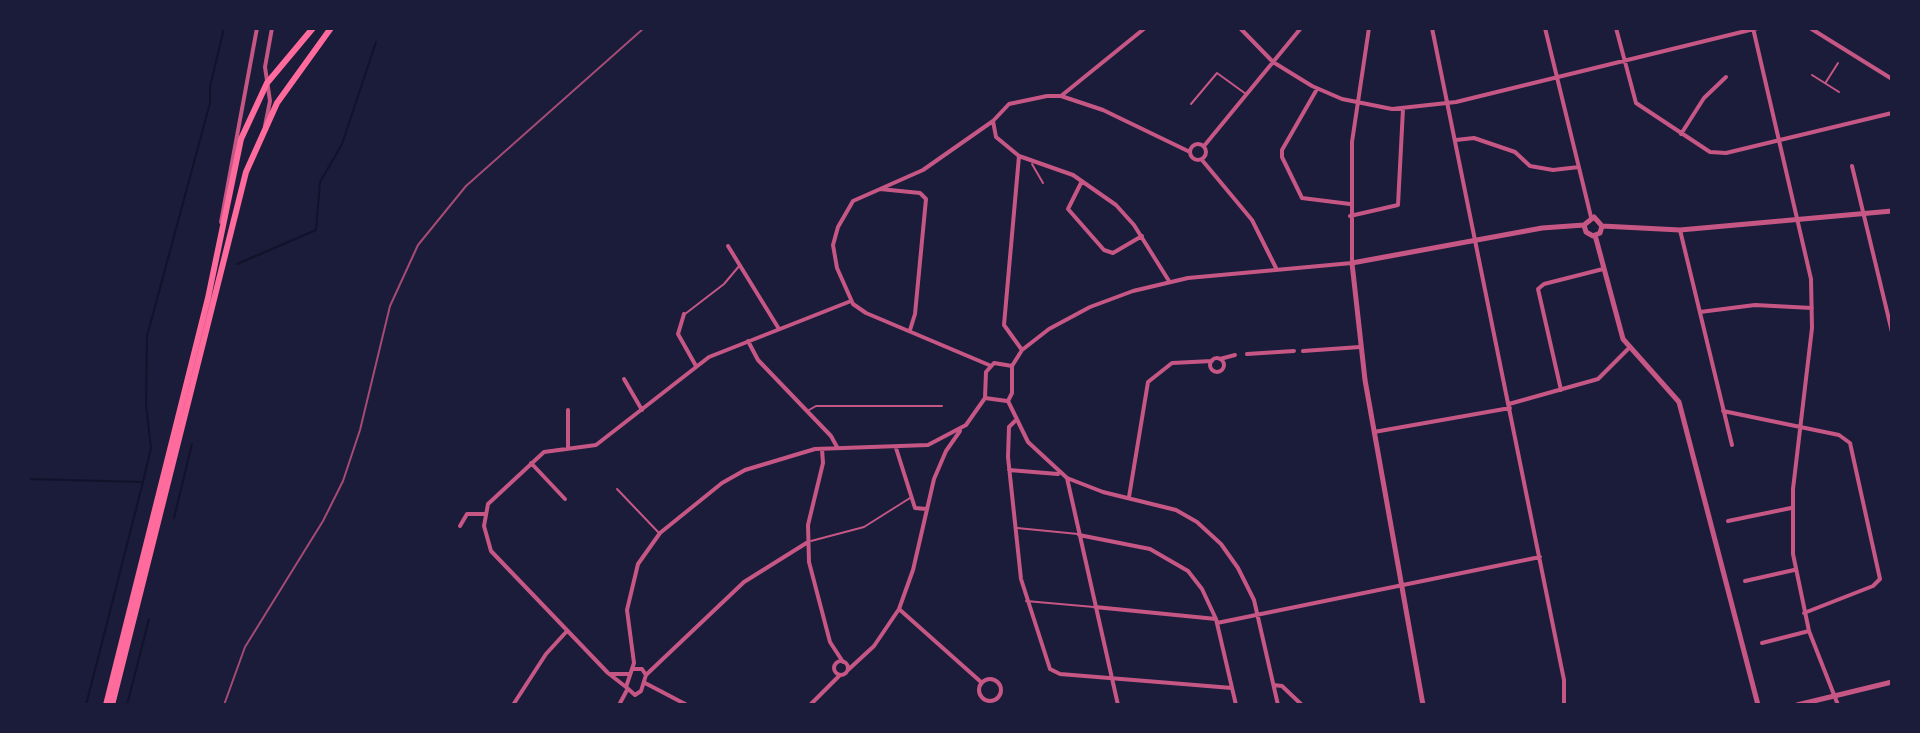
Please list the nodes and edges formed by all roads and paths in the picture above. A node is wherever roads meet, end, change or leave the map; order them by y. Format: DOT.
graph roads {
  1 [pos="257,28"];
  2 [pos="272,28"];
  3 [pos="313,28"];
  4 [pos="331,28"];
  5 [pos="1145,28"];
  6 [pos="1240,28"];
  7 [pos="1301,28"];
  8 [pos="1369,28"];
  9 [pos="1432,28"];
  10 [pos="1545,28"];
  11 [pos="1616,28"];
  12 [pos="1755,28"];
  13 [pos="1810,28"];
  14 [pos="1624,61"];
  15 [pos="1273,62"];
  16 [pos="1838,63"];
  17 [pos="1812,75"];
  18 [pos="1557,77"];
  19 [pos="1726,77"];
  20 [pos="1892,79"];
  21 [pos="267,83"];
  22 [pos="1825,83"];
  23 [pos="1317,89"];
  24 [pos="1839,92"];
  25 [pos="1247,94"];
  26 [pos="1061,96"];
  27 [pos="1356,103"];
  28 [pos="1191,104"];
  29 [pos="1449,104"];
  30 [pos="1403,109"];
  31 [pos="1892,113"];
  32 [pos="993,121"];
  33 [pos="264,128"];
  34 [pos="1681,134"];
  35 [pos="1456,140"];
  36 [pos="1779,140"];
  37 [pos="1204,146"];
  38 [pos="1190,152"];
  39 [pos="1019,156"];
  40 [pos="1202,160"];
  41 [pos="1031,161"];
  42 [pos="1852,166"];
  43 [pos="1579,167"];
  44 [pos="1082,180"];
  45 [pos="1043,183"];
  46 [pos="878,188"];
  47 [pos="1350,204"];
  48 [pos="1892,211"];
  49 [pos="1863,213"];
  50 [pos="1350,216"];
  51 [pos="1591,217"];
  52 [pos="1799,220"];
  53 [pos="1584,225"];
  54 [pos="1602,226"];
  55 [pos="1680,230"];
  56 [pos="1595,235"];
  57 [pos="1142,236"];
  58 [pos="1477,241"];
  59 [pos="728,246"];
  60 [pos="216,257"];
  61 [pos="1352,263"];
  62 [pos="740,265"];
  63 [pos="1603,269"];
  64 [pos="1277,270"];
  65 [pos="1169,281"];
  66 [pos="851,301"];
  67 [pos="1812,308"];
  68 [pos="1700,312"];
  69 [pos="684,314"];
  70 [pos="1891,325"];
  71 [pos="779,329"];
  72 [pos="910,330"];
  73 [pos="1892,332"];
  74 [pos="748,341"];
  75 [pos="1360,347"];
  76 [pos="1628,349"];
  77 [pos="1022,350"];
  78 [pos="1294,351"];
  79 [pos="1303,351"];
  80 [pos="1247,354"];
  81 [pos="1235,355"];
  82 [pos="1220,359"];
  83 [pos="1212,361"];
  84 [pos="989,365"];
  85 [pos="696,366"];
  86 [pos="1012,366"];
  87 [pos="624,379"];
  88 [pos="1561,390"];
  89 [pos="985,398"];
  90 [pos="1008,401"];
  91 [pos="942,406"];
  92 [pos="1510,406"];
  93 [pos="568,410"];
  94 [pos="642,410"];
  95 [pos="808,411"];
  96 [pos="1723,411"];
  97 [pos="1015,421"];
  98 [pos="966,425"];
  99 [pos="1800,427"];
  100 [pos="1374,432"];
  101 [pos="1732,445"];
  102 [pos="837,447"];
  103 [pos="822,448"];
  104 [pos="896,448"];
  105 [pos="568,449"];
  106 [pos="531,463"];
  107 [pos="1009,470"];
  108 [pos="1061,474"];
  109 [pos="1067,478"];
  110 [pos="617,489"];
  111 [pos="1129,497"];
  112 [pos="911,498"];
  113 [pos="565,499"];
  114 [pos="1791,508"];
  115 [pos="927,509"];
  116 [pos="485,514"];
  117 [pos="1728,521"];
  118 [pos="460,526"];
  119 [pos="1014,528"];
  120 [pos="660,533"];
  121 [pos="1079,535"];
  122 [pos="808,542"];
  123 [pos="1540,557"];
  124 [pos="1794,570"];
  125 [pos="1745,581"];
  126 [pos="1402,584"];
  127 [pos="1026,601"];
  128 [pos="1095,607"];
  129 [pos="899,609"];
  130 [pos="1804,613"];
  131 [pos="1258,614"];
  132 [pos="1216,621"];
  133 [pos="567,631"];
  134 [pos="1809,631"];
  135 [pos="830,642"];
  136 [pos="1762,643"];
  137 [pos="843,662"];
  138 [pos="834,669"];
  139 [pos="848,670"];
  140 [pos="631,671"];
  141 [pos="608,673"];
  142 [pos="646,675"];
  143 [pos="841,675"];
  144 [pos="1112,678"];
  145 [pos="981,682"];
  146 [pos="1892,682"];
  147 [pos="645,683"];
  148 [pos="1274,685"];
  149 [pos="1232,688"];
  150 [pos="627,689"];
  151 [pos="1835,696"];
  152 [pos="106,705"];
  153 [pos="112,705"];
  154 [pos="513,705"];
  155 [pos="619,705"];
  156 [pos="687,705"];
  157 [pos="810,705"];
  158 [pos="890,705"];
  159 [pos="905,705"];
  160 [pos="1118,705"];
  161 [pos="1236,705"];
  162 [pos="1278,705"];
  163 [pos="1302,705"];
  164 [pos="1423,705"];
  165 [pos="1564,705"];
  166 [pos="1758,705"];
  167 [pos="1797,705"];
  168 [pos="1838,705"];
  1 -- 60 [label="street"];
  2 -- 21 [label="street"];
  3 -- 21 [label="main road"];
  4 -- 33 [label="main road"];
  5 -- 26 [label="street"];
  6 -- 15 [label="street"];
  7 -- 15 [label="street"];
  8 -- 27 [label="street"];
  9 -- 29 [label="street"];
  10 -- 18 [label="street"];
  11 -- 14 [label="street"];
  12 -- 14 [label="street"];
  12 -- 36 [label="street"];
  13 -- 20 [label="street"];
  14 -- 18 [label="street"];
  14 -- 34 [label="street"];
  15 -- 23 [label="street"];
  15 -- 25 [label="street"];
  16 -- 22 [label="lane"];
  17 -- 22 [label="lane"];
  18 -- 29 [label="street"];
  18 -- 43 [label="street"];
  19 -- 34 [label="street"];
  21 -- 33 [label="street"];
  21 -- 60 [label="main road"];
  22 -- 24 [label="lane"];
  23 -- 27 [label="street"];
  23 -- 47 [label="street"];
  25 -- 28 [label="lane"];
  25 -- 37 [label="street"];
  26 -- 32 [label="street"];
  26 -- 38 [label="street"];
  27 -- 30 [label="street"];
  27 -- 47 [label="street"];
  29 -- 30 [label="street"];
  29 -- 35 [label="street"];
  30 -- 50 [label="street"];
  31 -- 36 [label="street"];
  32 -- 39 [label="street"];
  32 -- 46 [label="street"];
  33 -- 153 [label="main road"];
  34 -- 36 [label="street"];
  35 -- 43 [label="street"];
  35 -- 58 [label="street"];
  36 -- 52 [label="street"];
  37 -- 38 [label="street"];
  37 -- 40 [label="street"];
  38 -- 40 [label="street"];
  39 -- 41 [label="street"];
  39 -- 77 [label="street"];
  40 -- 64 [label="street"];
  41 -- 44 [label="street"];
  41 -- 45 [label="lane"];
  42 -- 49 [label="street"];
  43 -- 51 [label="street"];
  44 -- 57 [label="street"];
  44 -- 57 [label="street"];
  46 -- 66 [label="street"];
  46 -- 72 [label="street"];
  47 -- 50 [label="street"];
  48 -- 49 [label="street"];
  49 -- 52 [label="street"];
  49 -- 70 [label="street"];
  50 -- 61 [label="street"];
  51 -- 53 [label="street"];
  51 -- 54 [label="street"];
  52 -- 55 [label="street"];
  52 -- 67 [label="street"];
  53 -- 56 [label="street"];
  53 -- 58 [label="street"];
  54 -- 55 [label="street"];
  54 -- 56 [label="street"];
  55 -- 68 [label="street"];
  56 -- 63 [label="street"];
  57 -- 65 [label="street"];
  58 -- 61 [label="street"];
  58 -- 92 [label="street"];
  59 -- 62 [label="street"];
  60 -- 152 [label="main road"];
  61 -- 64 [label="street"];
  61 -- 75 [label="street"];
  62 -- 69 [label="lane"];
  62 -- 71 [label="street"];
  63 -- 76 [label="street"];
  63 -- 88 [label="street"];
  64 -- 65 [label="street"];
  65 -- 77 [label="street"];
  66 -- 71 [label="street"];
  66 -- 72 [label="street"];
  67 -- 68 [label="street"];
  67 -- 99 [label="street"];
  68 -- 96 [label="street"];
  69 -- 85 [label="street"];
  70 -- 73 [label="street"];
  71 -- 74 [label="street"];
  72 -- 84 [label="street"];
  74 -- 85 [label="street"];
  74 -- 95 [label="street"];
  75 -- 79 [label="street"];
  75 -- 100 [label="street"];
  76 -- 88 [label="street"];
  76 -- 166 [label="street"];
  77 -- 86 [label="street"];
  78 -- 80 [label="street"];
  81 -- 82 [label="street"];
  82 -- 83 [label="street"];
  82 -- 83 [label="street"];
  83 -- 111 [label="street"];
  84 -- 86 [label="street"];
  84 -- 89 [label="street"];
  85 -- 94 [label="street"];
  86 -- 90 [label="street"];
  87 -- 94 [label="street"];
  88 -- 92 [label="street"];
  89 -- 90 [label="street"];
  89 -- 98 [label="street"];
  90 -- 97 [label="street"];
  91 -- 95 [label="lane"];
  92 -- 100 [label="street"];
  92 -- 123 [label="street"];
  93 -- 105 [label="street"];
  94 -- 105 [label="street"];
  95 -- 102 [label="street"];
  96 -- 99 [label="street"];
  96 -- 101 [label="street"];
  97 -- 107 [label="street"];
  97 -- 108 [label="street"];
  98 -- 104 [label="street"];
  98 -- 115 [label="street"];
  99 -- 114 [label="street"];
  99 -- 130 [label="street"];
  100 -- 126 [label="street"];
  102 -- 103 [label="street"];
  102 -- 104 [label="street"];
  103 -- 120 [label="street"];
  103 -- 122 [label="street"];
  104 -- 112 [label="street"];
  105 -- 106 [label="street"];
  106 -- 113 [label="street"];
  106 -- 116 [label="street"];
  107 -- 108 [label="street"];
  107 -- 119 [label="street"];
  108 -- 109 [label="street"];
  109 -- 111 [label="street"];
  109 -- 121 [label="street"];
  110 -- 120 [label="lane"];
  111 -- 131 [label="street"];
  112 -- 115 [label="street"];
  112 -- 122 [label="lane"];
  114 -- 117 [label="street"];
  114 -- 124 [label="street"];
  115 -- 129 [label="street"];
  116 -- 118 [label="street"];
  116 -- 133 [label="street"];
  119 -- 121 [label="lane"];
  119 -- 127 [label="street"];
  120 -- 140 [label="street"];
  121 -- 128 [label="street"];
  121 -- 132 [label="street"];
  122 -- 135 [label="street"];
  122 -- 142 [label="street"];
  123 -- 126 [label="street"];
  123 -- 165 [label="street"];
  124 -- 125 [label="street"];
  124 -- 130 [label="street"];
  126 -- 131 [label="street"];
  126 -- 164 [label="street"];
  127 -- 128 [label="lane"];
  127 -- 144 [label="street"];
  128 -- 132 [label="street"];
  128 -- 144 [label="street"];
  129 -- 139 [label="street"];
  129 -- 145 [label="street"];
  130 -- 134 [label="street"];
  131 -- 132 [label="street"];
  131 -- 148 [label="street"];
  132 -- 149 [label="street"];
  133 -- 141 [label="street"];
  133 -- 154 [label="street"];
  134 -- 136 [label="street"];
  134 -- 151 [label="street"];
  135 -- 137 [label="street"];
  135 -- 138 [label="street"];
  137 -- 138 [label="street"];
  137 -- 139 [label="street"];
  138 -- 143 [label="street"];
  139 -- 143 [label="street"];
  140 -- 141 [label="street"];
  140 -- 142 [label="street"];
  140 -- 150 [label="street"];
  141 -- 150 [label="street"];
  142 -- 147 [label="street"];
  143 -- 157 [label="street"];
  144 -- 149 [label="street"];
  144 -- 160 [label="street"];
  145 -- 145 [label="street"];
  146 -- 151 [label="street"];
  147 -- 150 [label="street"];
  147 -- 156 [label="street"];
  148 -- 162 [label="street"];
  148 -- 163 [label="street"];
  149 -- 161 [label="street"];
  150 -- 155 [label="street"];
  151 -- 167 [label="street"];
  151 -- 168 [label="street"];
  158 -- 159 [label="street"];
}
